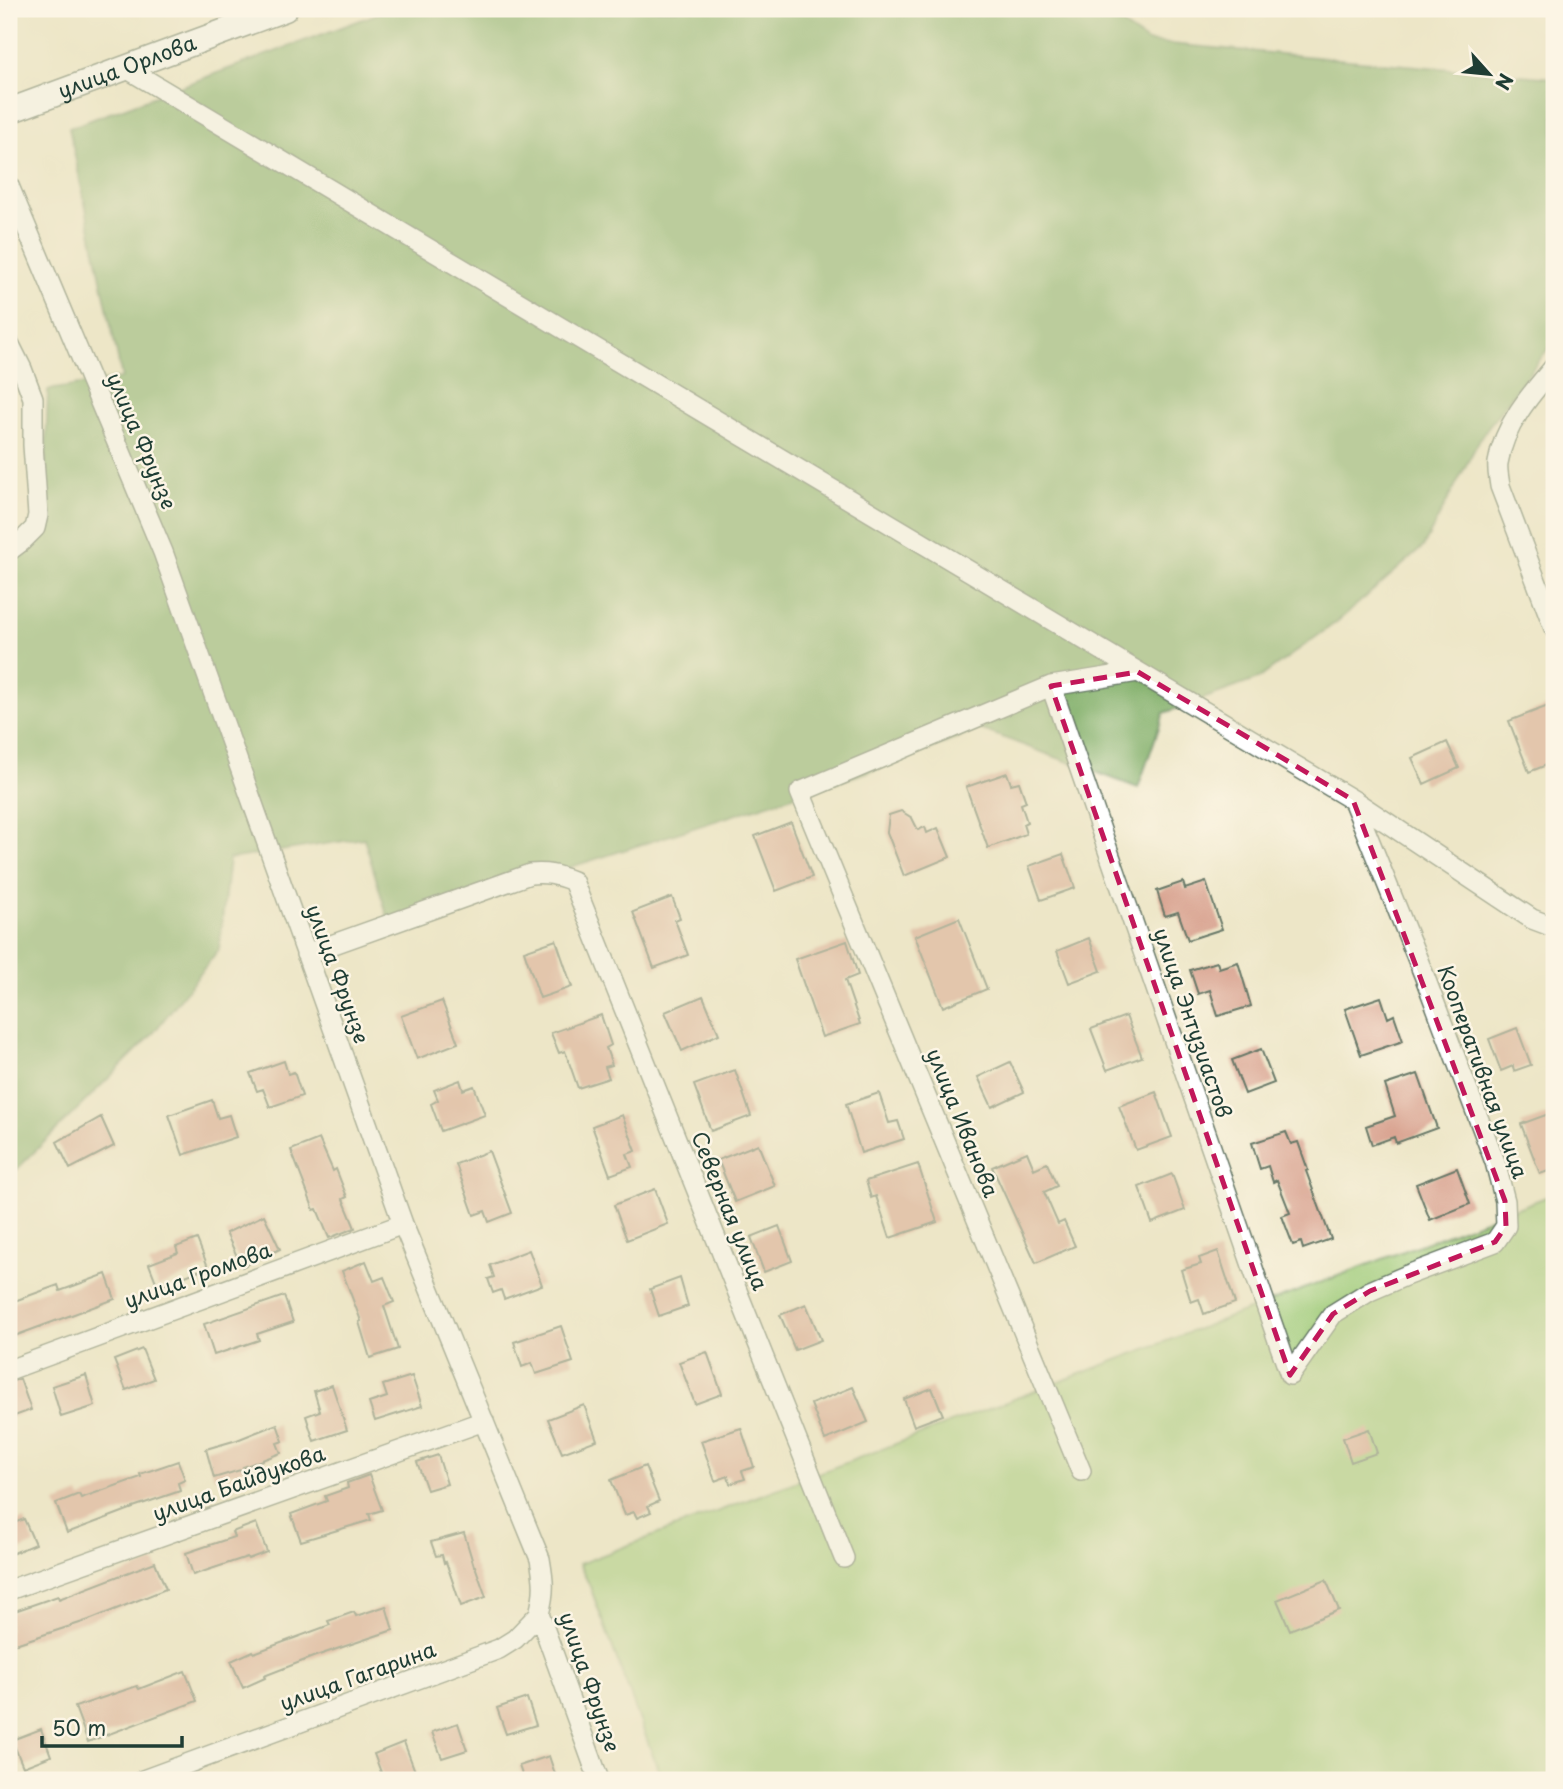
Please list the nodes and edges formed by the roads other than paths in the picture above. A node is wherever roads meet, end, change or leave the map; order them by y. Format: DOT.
graph roads {
  1 [pos="285,9"];
  2 [pos="126,68"];
  3 [pos="9,111"];
  4 [pos="9,190"];
  5 [pos="9,345"];
  6 [pos="1554,367"];
  7 [pos="9,551"];
  8 [pos="1554,628"];
  9 [pos="1138,671"];
  10 [pos="1051,686"];
  11 [pos="1353,800"];
  12 [pos="1554,925"];
  13 [pos="306,954"];
  14 [pos="403,1224"];
  15 [pos="9,1370"];
  16 [pos="1290,1375"];
  17 [pos="484,1421"];
  18 [pos="1081,1471"];
  19 [pos="844,1558"];
  20 [pos="9,1590"];
  21 [pos="539,1614"];
  22 [pos="143,1780"];
  23 [pos="599,1780"];
  1 -- 2 [label="street, улица Орлова"];
  2 -- 3 [label="street, улица Орлова"];
  2 -- 9 [label="street"];
  4 -- 13 [label="street, улица Фрунзе"];
  5 -- 7 [label="street"];
  6 -- 8 [label="street"];
  9 -- 10 [label="street"];
  9 -- 11 [label="street"];
  10 -- 16 [label="street, улица Энтузиастов"];
  10 -- 18 [label="street, улица Иванова"];
  11 -- 12 [label="street"];
  11 -- 16 [label="street, Кооперативная улица"];
  13 -- 14 [label="street, улица Фрунзе"];
  13 -- 19 [label="street, Северная улица"];
  14 -- 15 [label="street, улица Громова"];
  14 -- 17 [label="street, улица Фрунзе"];
  17 -- 20 [label="street, улица Байдукова"];
  17 -- 21 [label="street, улица Фрунзе"];
  21 -- 22 [label="street, улица Гагарина"];
  21 -- 23 [label="street, улица Фрунзе"];
}
